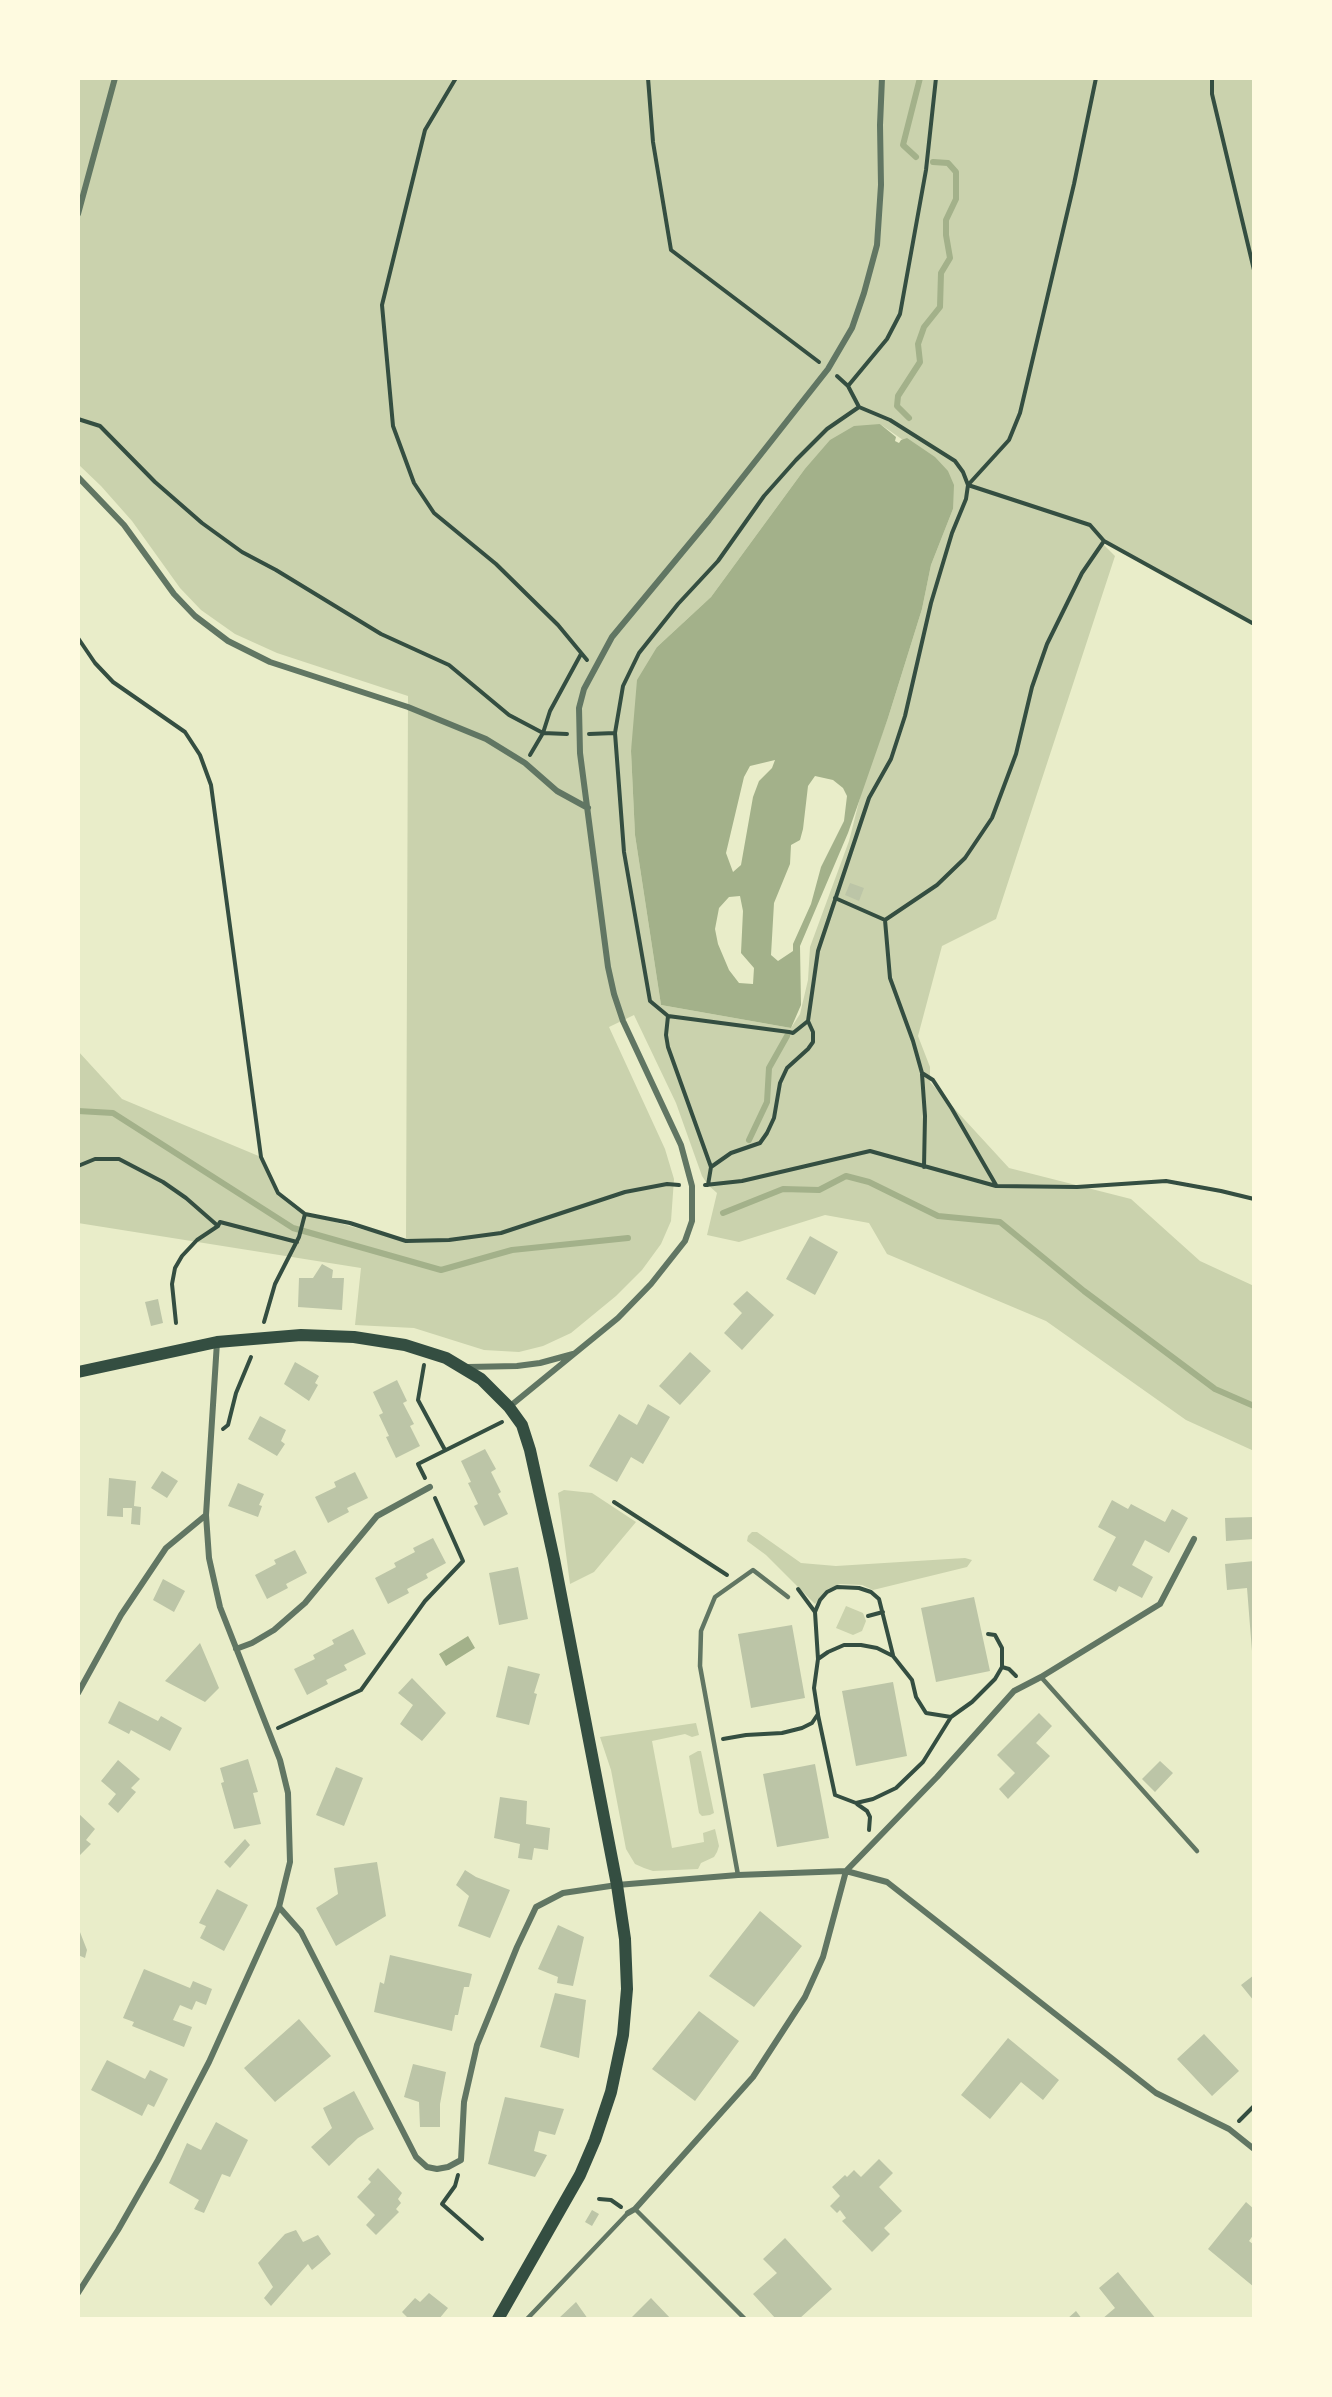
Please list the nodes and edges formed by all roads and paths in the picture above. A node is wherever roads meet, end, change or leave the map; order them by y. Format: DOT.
graph roads {
  1 [pos="115,78"];
  2 [pos="456,78"];
  3 [pos="648,78"];
  4 [pos="882,78"];
  5 [pos="936,78"];
  6 [pos="1096,78"];
  7 [pos="1212,78"];
  8 [pos="78,214"];
  9 [pos="1254,270"];
  10 [pos="828,369"];
  11 [pos="848,386"];
  12 [pos="859,407"];
  13 [pos="78,419"];
  14 [pos="78,477"];
  15 [pos="968,485"];
  16 [pos="1104,541"];
  17 [pos="1254,624"];
  18 [pos="78,638"];
  19 [pos="581,654"];
  20 [pos="594,667"];
  21 [pos="543,733"];
  22 [pos="615,733"];
  23 [pos="578,735"];
  24 [pos="525,763"];
  25 [pos="588,808"];
  26 [pos="835,898"];
  27 [pos="885,920"];
  28 [pos="668,1016"];
  29 [pos="808,1021"];
  30 [pos="922,1073"];
  31 [pos="78,1166"];
  32 [pos="711,1167"];
  33 [pos="924,1167"];
  34 [pos="692,1186"];
  35 [pos="996,1186"];
  36 [pos="1254,1199"];
  37 [pos="305,1214"];
  38 [pos="218,1226"];
  39 [pos="298,1240"];
  40 [pos="177,1323"];
  41 [pos="264,1323"];
  42 [pos="217,1342"];
  43 [pos="428,1350"];
  44 [pos="577,1354"];
  45 [pos="251,1357"];
  46 [pos="462,1368"];
  47 [pos="78,1372"];
  48 [pos="512,1411"];
  49 [pos="212,1439"];
  50 [pos="445,1450"];
  51 [pos="418,1464"];
  52 [pos="430,1487"];
  53 [pos="436,1502"];
  54 [pos="614,1502"];
  55 [pos="206,1515"];
  56 [pos="1194,1539"];
  57 [pos="737,1581"];
  58 [pos="804,1595"];
  59 [pos="788,1597"];
  60 [pos="815,1612"];
  61 [pos="883,1612"];
  62 [pos="868,1616"];
  63 [pos="988,1634"];
  64 [pos="236,1648"];
  65 [pos="893,1656"];
  66 [pos="818,1659"];
  67 [pos="1041,1677"];
  68 [pos="78,1693"];
  69 [pos="818,1714"];
  70 [pos="951,1718"];
  71 [pos="269,1732"];
  72 [pos="713,1740"];
  73 [pos="856,1803"];
  74 [pos="875,1841"];
  75 [pos="1197,1851"];
  76 [pos="846,1871"];
  77 [pos="738,1875"];
  78 [pos="618,1885"];
  79 [pos="279,1907"];
  80 [pos="1254,2106"];
  81 [pos="1229,2129"];
  82 [pos="1254,2149"];
  83 [pos="461,2160"];
  84 [pos="599,2199"];
  85 [pos="629,2210"];
  86 [pos="482,2239"];
  87 [pos="78,2293"];
  88 [pos="498,2319"];
  89 [pos="527,2319"];
  90 [pos="746,2319"];
  1 -- 8 [label="street"];
  2 -- 19 [label="path"];
  3 -- 10 [label="path"];
  4 -- 10 [label="street"];
  5 -- 11 [label="path"];
  6 -- 15 [label="path"];
  7 -- 9 [label="path"];
  10 -- 11 [label="path"];
  10 -- 20 [label="street"];
  11 -- 12 [label="path"];
  12 -- 15 [label="path"];
  12 -- 22 [label="path"];
  13 -- 21 [label="path"];
  14 -- 24 [label="street"];
  15 -- 16 [label="path"];
  15 -- 26 [label="path"];
  16 -- 17 [label="path"];
  16 -- 27 [label="path"];
  18 -- 37 [label="path"];
  19 -- 20 [label="path"];
  19 -- 21 [label="path"];
  20 -- 23 [label="street"];
  21 -- 23 [label="path"];
  21 -- 24 [label="path"];
  22 -- 23 [label="path"];
  22 -- 28 [label="path"];
  23 -- 25 [label="street"];
  24 -- 25 [label="street"];
  25 -- 34 [label="street"];
  26 -- 27 [label="path"];
  26 -- 29 [label="path"];
  27 -- 30 [label="path"];
  28 -- 29 [label="path"];
  28 -- 32 [label="path"];
  29 -- 32 [label="path"];
  30 -- 33 [label="path"];
  30 -- 35 [label="path"];
  31 -- 38 [label="path"];
  32 -- 33 [label="path"];
  33 -- 35 [label="path"];
  34 -- 37 [label="path"];
  34 -- 44 [label="street"];
  35 -- 36 [label="path"];
  37 -- 39 [label="path"];
  38 -- 39 [label="path"];
  38 -- 40 [label="path"];
  39 -- 41 [label="path"];
  42 -- 43 [label="main road"];
  42 -- 47 [label="main road"];
  42 -- 49 [label="street"];
  43 -- 46 [label="main road"];
  43 -- 50 [label="path"];
  44 -- 46 [label="street"];
  44 -- 48 [label="street"];
  45 -- 49 [label="path"];
  46 -- 48 [label="main road"];
  48 -- 50 [label="path"];
  48 -- 78 [label="main road"];
  49 -- 55 [label="street"];
  50 -- 51 [label="path"];
  52 -- 64 [label="street"];
  53 -- 71 [label="path"];
  54 -- 57 [label="path"];
  55 -- 64 [label="street"];
  55 -- 68 [label="street"];
  56 -- 67 [label="street"];
  57 -- 59 [label="lane"];
  57 -- 72 [label="lane"];
  58 -- 60 [label="path"];
  60 -- 61 [label="path"];
  60 -- 66 [label="path"];
  61 -- 62 [label="path"];
  61 -- 65 [label="path"];
  63 -- 70 [label="path"];
  64 -- 71 [label="street"];
  65 -- 66 [label="path"];
  65 -- 70 [label="path"];
  66 -- 69 [label="path"];
  67 -- 74 [label="street"];
  67 -- 75 [label="lane"];
  69 -- 72 [label="path"];
  69 -- 73 [label="path"];
  70 -- 73 [label="path"];
  71 -- 79 [label="street"];
  72 -- 77 [label="lane"];
  73 -- 74 [label="path"];
  74 -- 76 [label="street"];
  76 -- 77 [label="street"];
  76 -- 81 [label="street"];
  76 -- 85 [label="street"];
  77 -- 78 [label="street"];
  78 -- 83 [label="street"];
  78 -- 88 [label="main road"];
  79 -- 83 [label="street"];
  79 -- 87 [label="street"];
  80 -- 81 [label="path"];
  81 -- 82 [label="street"];
  83 -- 86 [label="path"];
  84 -- 85 [label="path"];
  85 -- 89 [label="lane"];
  85 -- 90 [label="lane"];
}
